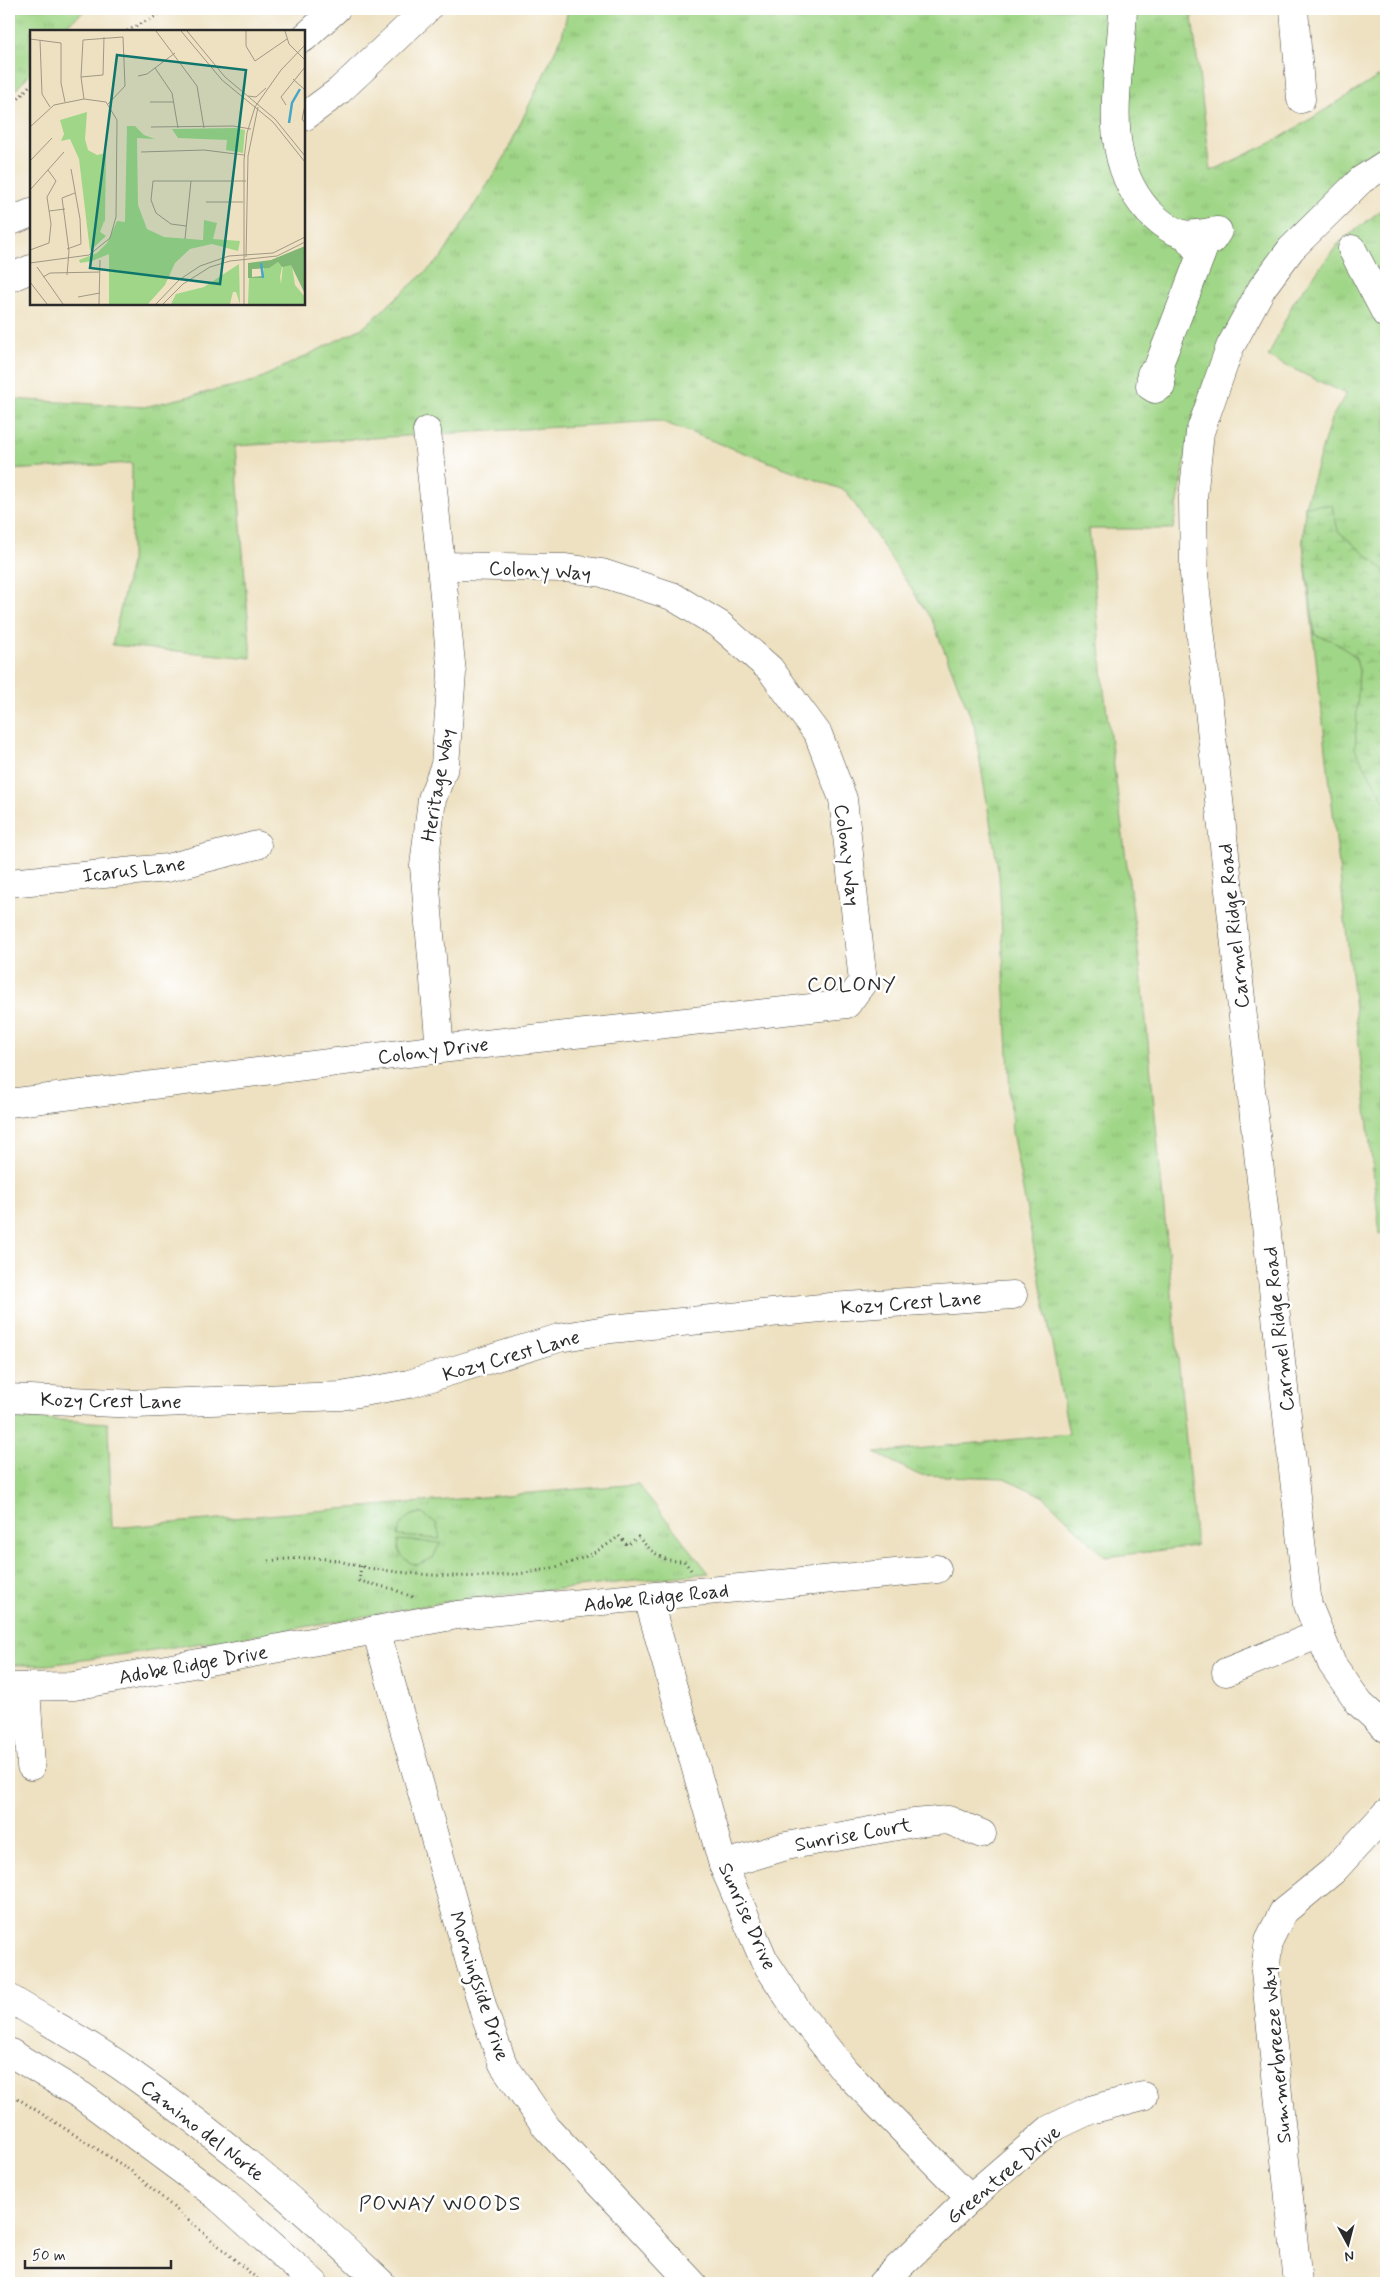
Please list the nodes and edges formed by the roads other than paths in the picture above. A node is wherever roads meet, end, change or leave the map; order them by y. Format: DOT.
graph roads {
  1 [pos="336,9"];
  2 [pos="427,9"];
  3 [pos="1123,9"];
  4 [pos="1294,9"];
  5 [pos="305,37"];
  6 [pos="1301,99"];
  7 [pos="305,116"];
  8 [pos="1386,164"];
  9 [pos="30,212"];
  10 [pos="9,222"];
  11 [pos="1352,249"];
  12 [pos="30,269"];
  13 [pos="9,278"];
  14 [pos="1386,314"];
  15 [pos="1161,371"];
  16 [pos="427,431"];
  17 [pos="442,566"];
  18 [pos="257,846"];
  19 [pos="9,883"];
  20 [pos="854,996"];
  21 [pos="440,1049"];
  22 [pos="9,1103"];
  23 [pos="1013,1295"];
  24 [pos="9,1398"];
  25 [pos="938,1569"];
  26 [pos="648,1598"];
  27 [pos="376,1630"];
  28 [pos="1320,1634"];
  29 [pos="1226,1672"];
  30 [pos="17,1687"];
  31 [pos="1386,1728"];
  32 [pos="32,1766"];
  33 [pos="1386,1813"];
  34 [pos="982,1834"];
  35 [pos="723,1865"];
  36 [pos="9,1998"];
  37 [pos="9,2052"];
  38 [pos="1143,2096"];
  39 [pos="970,2198"];
  40 [pos="314,2283"];
  41 [pos="381,2283"];
  42 [pos="692,2283"];
  43 [pos="882,2283"];
  44 [pos="1298,2283"];
  1 -- 5 [label="street"];
  2 -- 7 [label="street"];
  3 -- 15 [label="street"];
  4 -- 6 [label="street"];
  8 -- 28 [label="street, Carmel Ridge Road"];
  9 -- 10 [label="street"];
  11 -- 14 [label="street"];
  12 -- 13 [label="street"];
  16 -- 17 [label="street, Heritage Way"];
  17 -- 20 [label="street, Colony Way"];
  17 -- 21 [label="street, Heritage Way"];
  18 -- 19 [label="street, Icarus Lane"];
  20 -- 21 [label="street, Colony Drive"];
  21 -- 22 [label="street, Colony Drive"];
  23 -- 24 [label="street, Kozy Crest Lane"];
  25 -- 26 [label="street, Adobe Ridge Road"];
  26 -- 27 [label="street, Adobe Ridge Road"];
  26 -- 35 [label="street, Sunrise Drive"];
  27 -- 30 [label="street, Adobe Ridge Drive"];
  27 -- 42 [label="street, Morningside Drive"];
  28 -- 29 [label="street"];
  28 -- 31 [label="street, Carmel Ridge Road"];
  30 -- 32 [label="street"];
  33 -- 44 [label="street, Summerbreeze Way"];
  34 -- 35 [label="street, Sunrise Court"];
  35 -- 39 [label="street, Sunrise Drive"];
  36 -- 41 [label="street, Camino del Norte"];
  37 -- 40 [label="street"];
  38 -- 39 [label="street, Greentree Drive"];
  39 -- 43 [label="street, Greentree Drive"];
}
